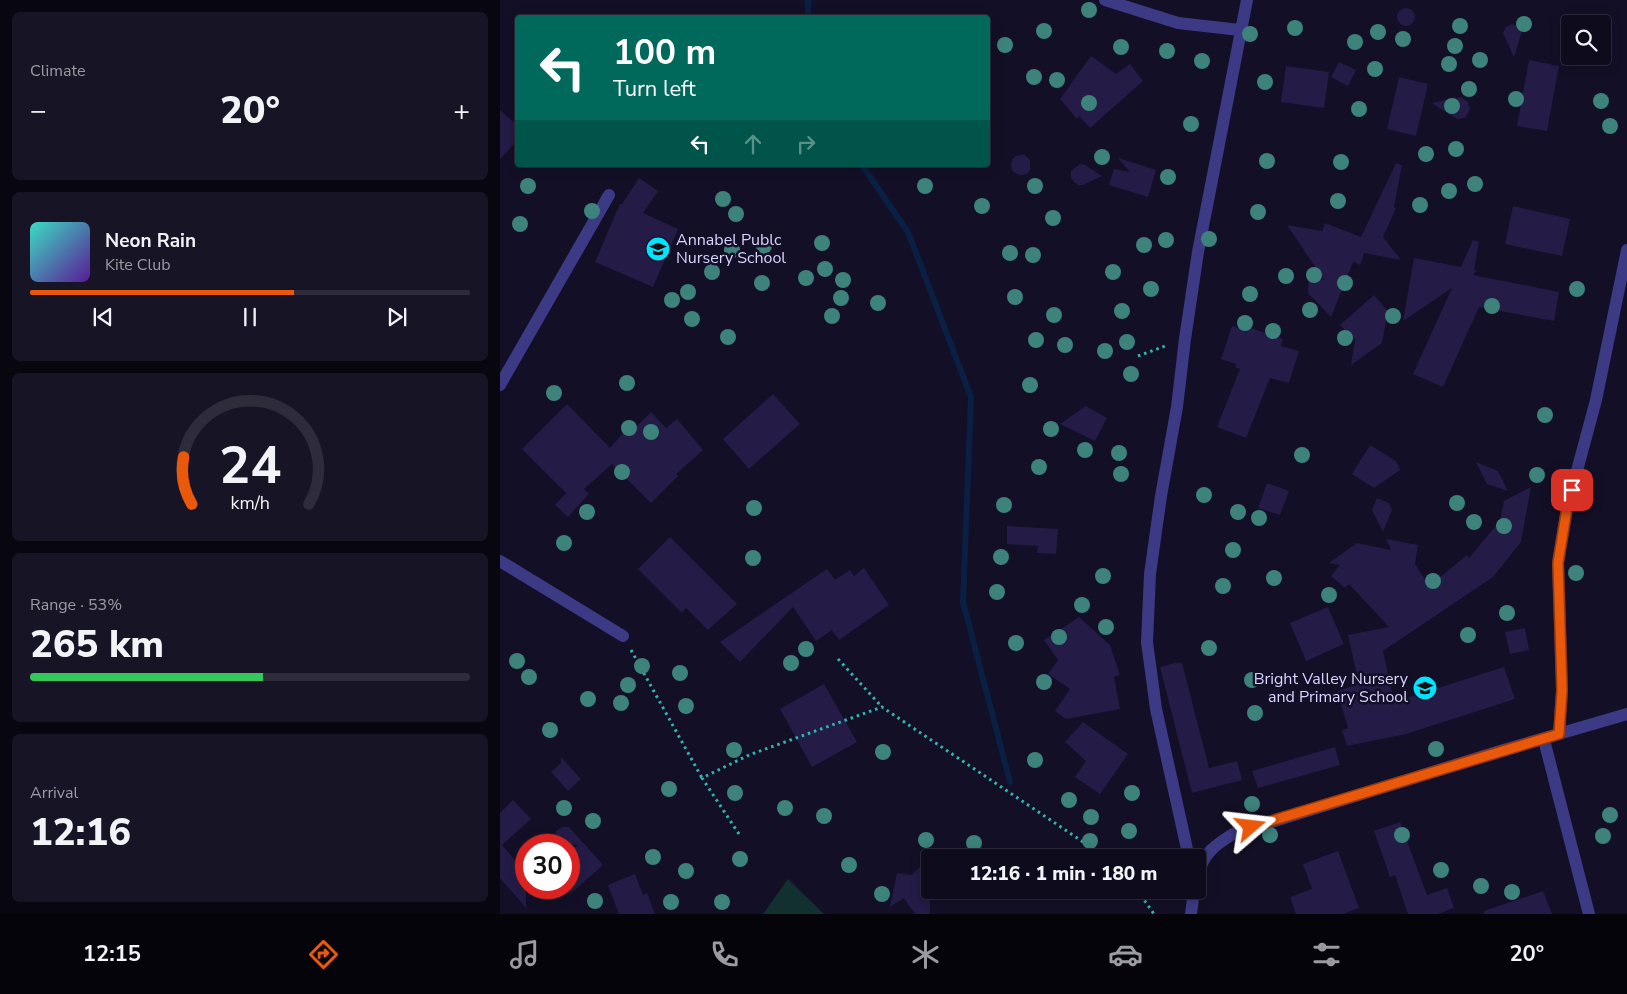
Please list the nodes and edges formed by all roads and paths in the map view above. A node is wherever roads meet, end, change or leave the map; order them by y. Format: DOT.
graph roads {
  1 [pos="1105,0"];
  2 [pos="1247,0"];
  3 [pos="1240,30"];
  4 [pos="609,195"];
  5 [pos="1627,250"];
  6 [pos="1625,269"];
  7 [pos="1185,339"];
  8 [pos="1138,356"];
  9 [pos="500,385"];
  10 [pos="500,561"];
  11 [pos="623,636"];
  12 [pos="838,659"];
  13 [pos="882,708"];
  14 [pos="1627,714"];
  15 [pos="1559,734"];
  16 [pos="1544,740"];
  17 [pos="702,778"];
  18 [pos="739,834"];
  19 [pos="1094,849"];
  20 [pos="1187,849"];
  21 [pos="1206,856"];
  22 [pos="1143,899"];
  23 [pos="1193,899"];
  24 [pos="1154,914"];
  25 [pos="1191,914"];
  26 [pos="1589,914"];
  1 -- 3 [label="street"];
  2 -- 3 [label="street"];
  3 -- 7 [label="street"];
  4 -- 9 [label="street"];
  5 -- 6 [label="street"];
  6 -- 15 [label="street"];
  7 -- 8 [label="path"];
  7 -- 20 [label="street"];
  10 -- 11 [label="street"];
  11 -- 17 [label="path"];
  12 -- 13 [label="path"];
  13 -- 17 [label="path"];
  13 -- 19 [label="path"];
  14 -- 15 [label="street"];
  15 -- 16 [label="street"];
  16 -- 21 [label="street"];
  16 -- 26 [label="street"];
  17 -- 18 [label="path"];
  22 -- 24 [label="path"];
  23 -- 25 [label="street"];
}
